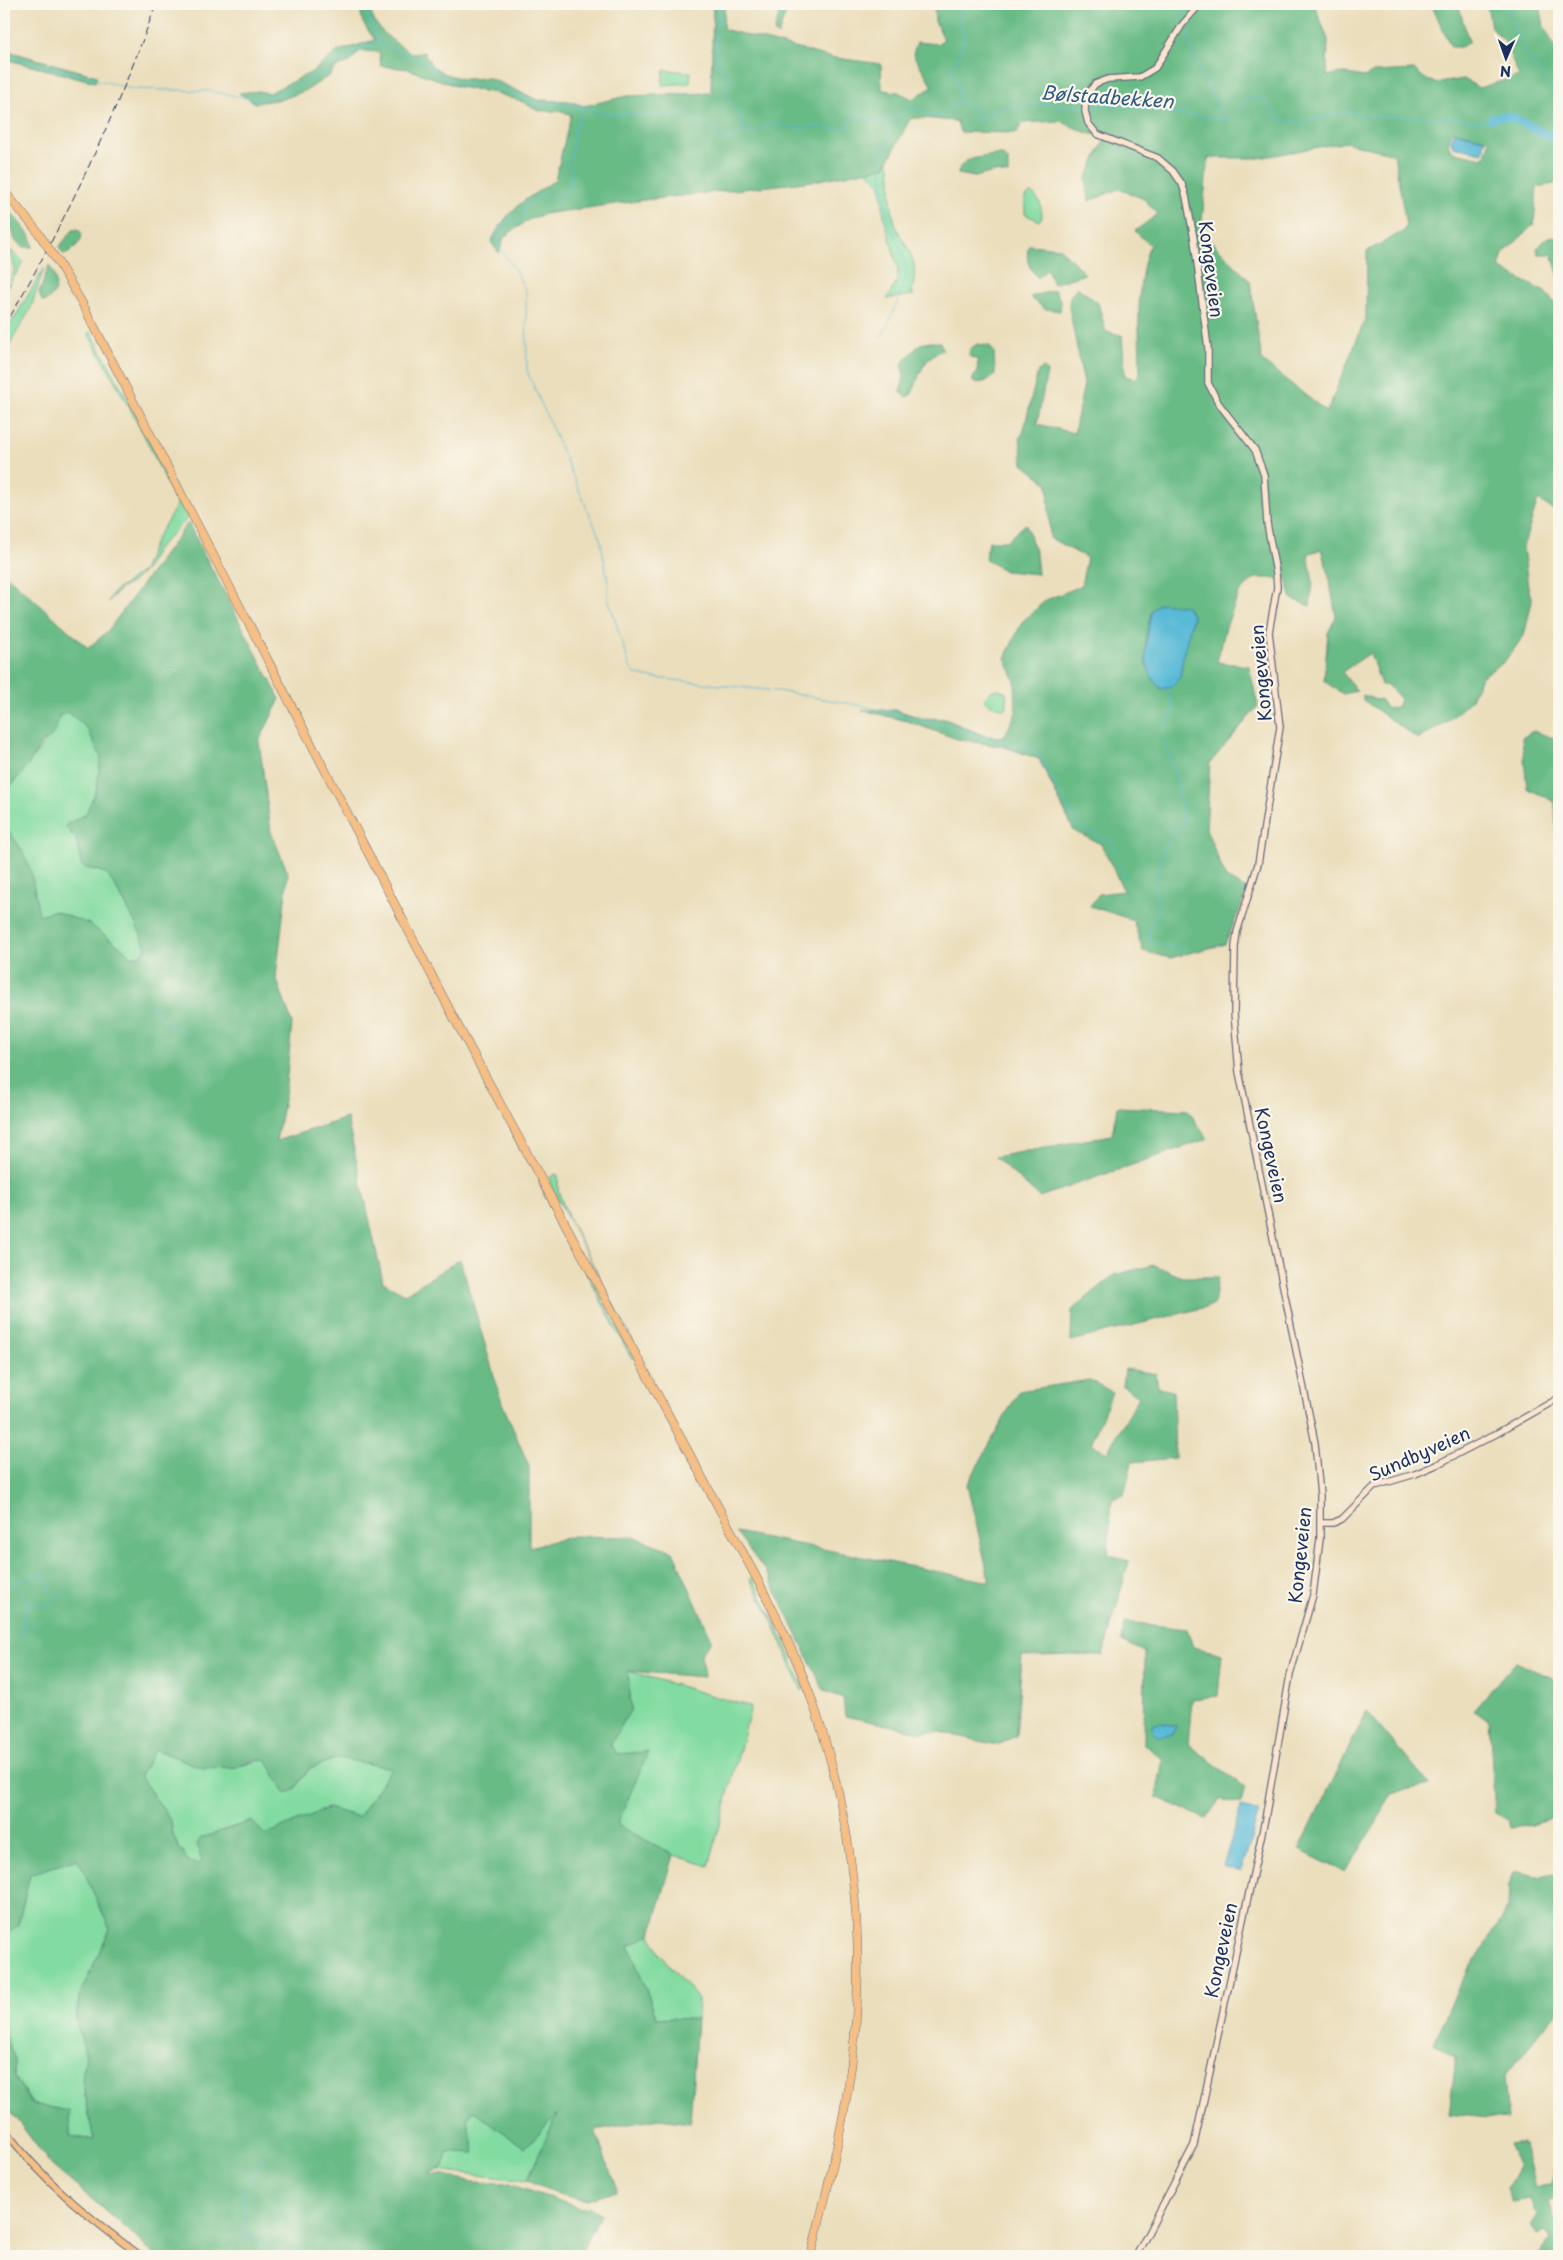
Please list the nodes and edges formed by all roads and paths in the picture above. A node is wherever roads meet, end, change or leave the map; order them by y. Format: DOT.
graph roads {
  1 [pos="1200,4"];
  2 [pos="4,191"];
  3 [pos="1559,1398"];
  4 [pos="1321,1523"];
  5 [pos="4,2129"];
  6 [pos="142,2256"];
  7 [pos="811,2256"];
  8 [pos="1136,2256"];
  1 -- 4 [label="main road, Kongeveien"];
  2 -- 7 [label="highway, bridge"];
  3 -- 4 [label="main road, Sundbyveien"];
  4 -- 8 [label="main road, Kongeveien"];
  5 -- 6 [label="main road"];
}
